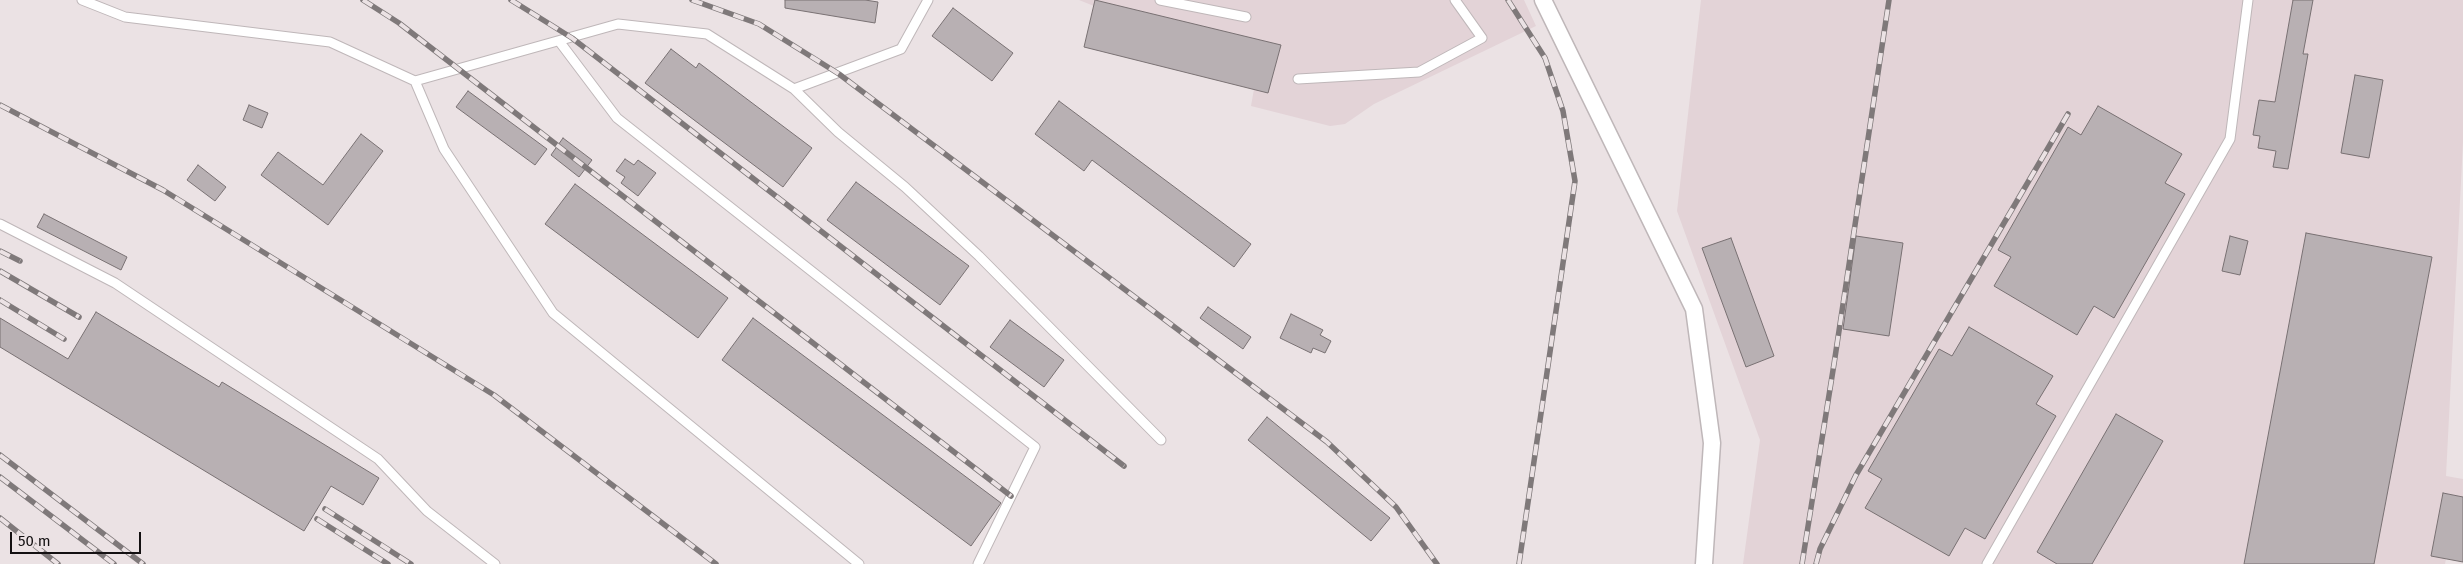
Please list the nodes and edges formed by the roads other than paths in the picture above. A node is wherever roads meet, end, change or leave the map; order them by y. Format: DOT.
graph roads {
  1 [pos="82,0"];
  2 [pos="928,0"];
  3 [pos="1160,0"];
  4 [pos="1455,0"];
  5 [pos="1543,0"];
  6 [pos="2248,0"];
  7 [pos="1246,17"];
  8 [pos="559,41"];
  9 [pos="1298,79"];
  10 [pos="415,81"];
  11 [pos="794,89"];
  12 [pos="0,224"];
  13 [pos="1160,440"];
  14 [pos="495,564"];
  15 [pos="860,564"];
  16 [pos="978,564"];
  17 [pos="1704,564"];
  18 [pos="1987,564"];
  1 -- 10 [label="lane"];
  2 -- 11 [label="lane"];
  3 -- 7 [label="lane"];
  4 -- 9 [label="lane"];
  5 -- 17 [label="street"];
  6 -- 18 [label="lane"];
  8 -- 10 [label="lane"];
  8 -- 11 [label="lane"];
  8 -- 16 [label="lane"];
  10 -- 15 [label="lane"];
  11 -- 13 [label="lane"];
  12 -- 14 [label="lane"];
}
